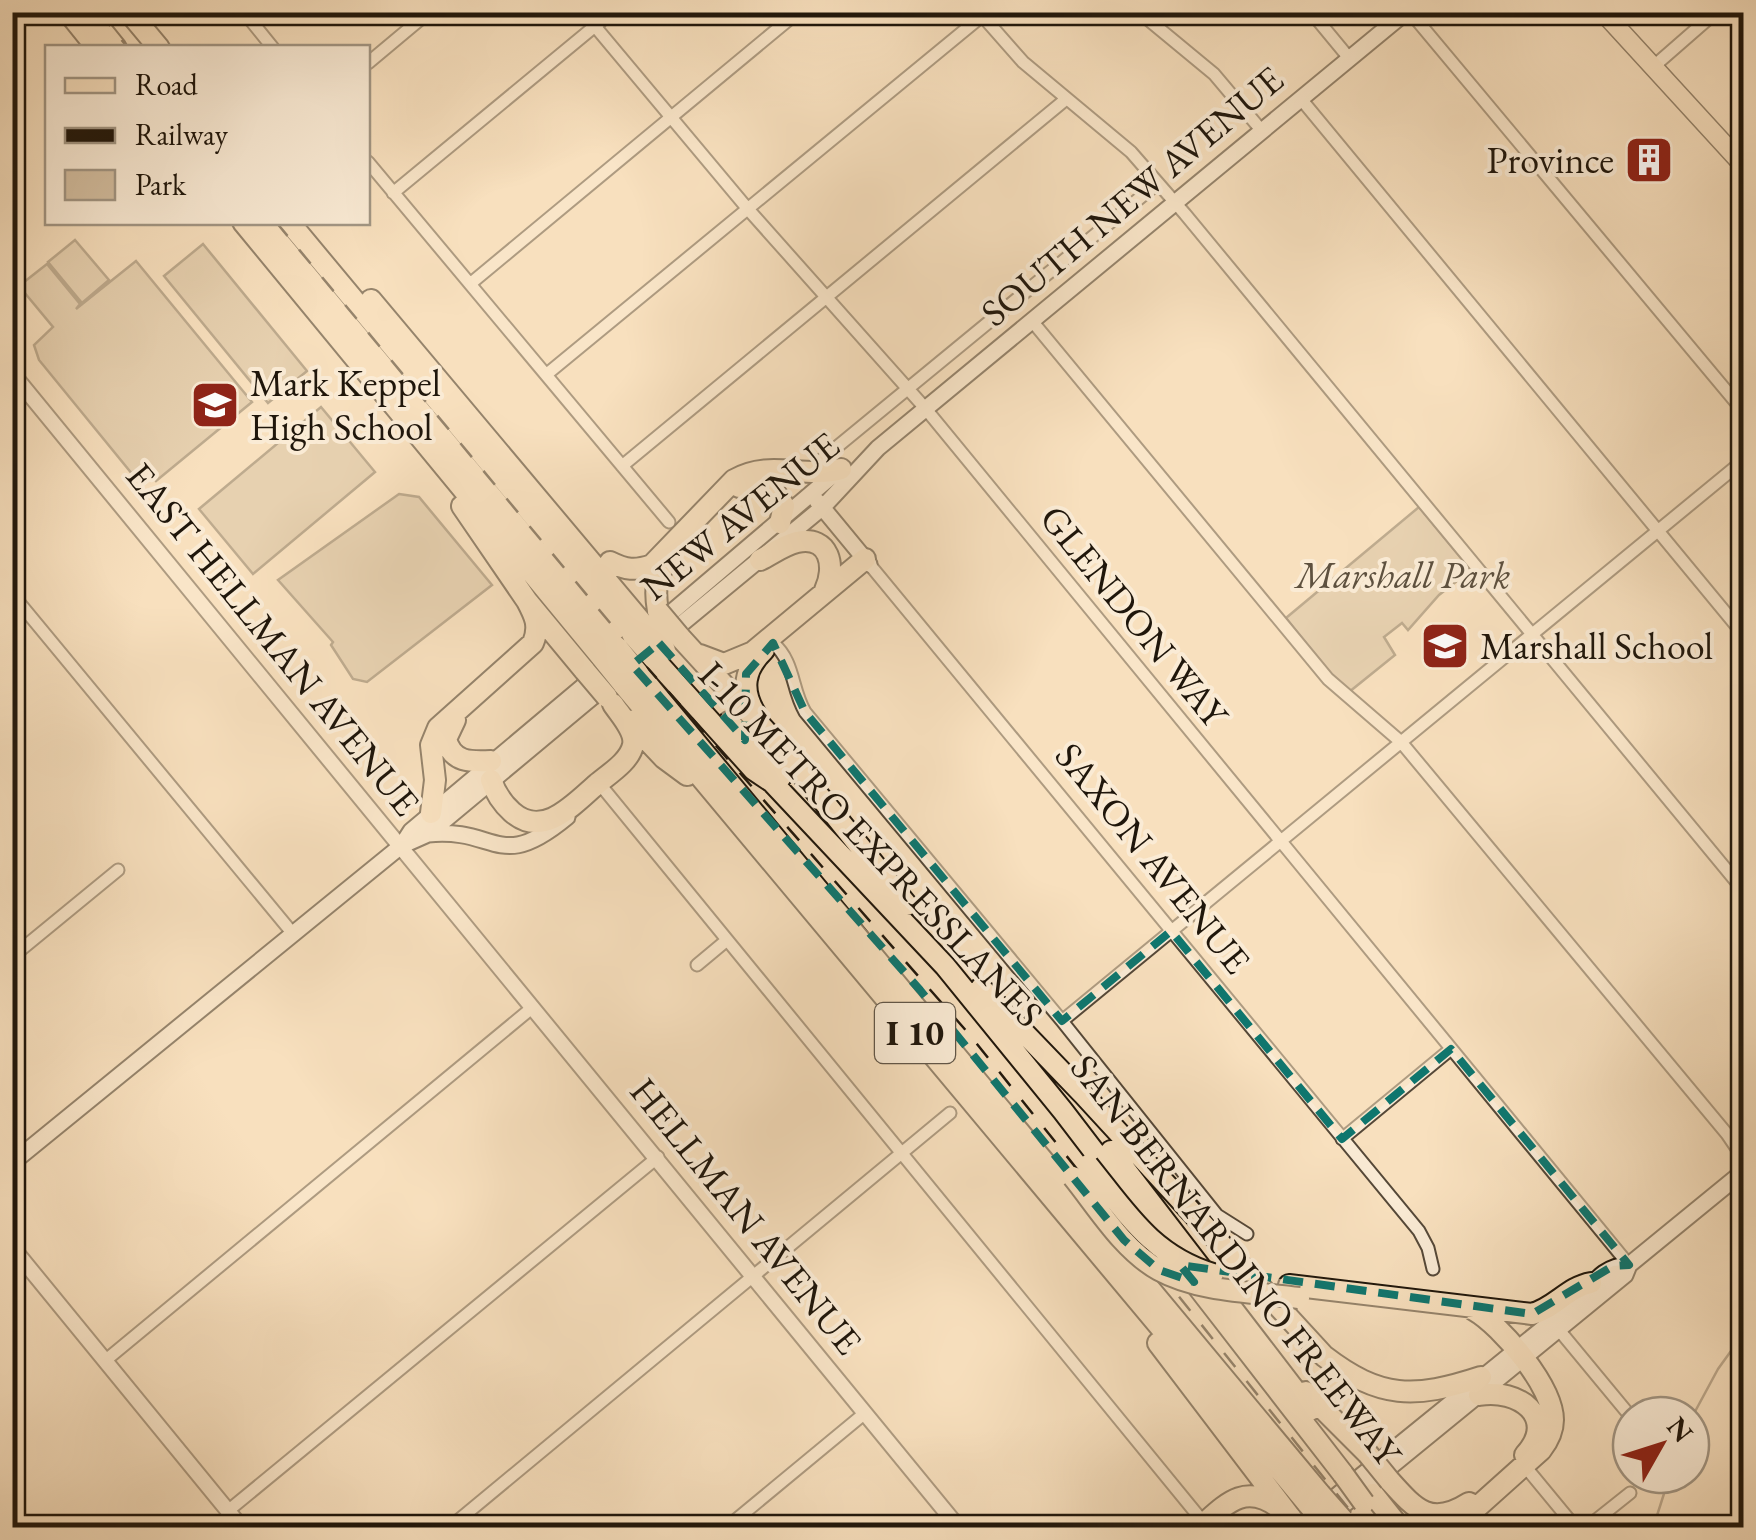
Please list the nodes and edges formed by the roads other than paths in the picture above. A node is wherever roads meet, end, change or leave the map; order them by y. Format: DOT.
graph roads {
  1 [pos="68,12"];
  2 [pos="87,12"];
  3 [pos="114,12"];
  4 [pos="130,12"];
  5 [pos="244,12"];
  6 [pos="429,12"];
  7 [pos="583,12"];
  8 [pos="612,12"];
  9 [pos="798,12"];
  10 [pos="1138,12"];
  11 [pos="1311,12"];
  12 [pos="1408,12"];
  13 [pos="1603,12"];
  14 [pos="1716,12"];
  15 [pos="980,14"];
  16 [pos="595,26"];
  17 [pos="95,45"];
  18 [pos="114,45"];
  19 [pos="141,45"];
  20 [pos="157,45"];
  21 [pos="271,45"];
  22 [pos="1349,58"];
  23 [pos="370,61"];
  24 [pos="1652,67"];
  25 [pos="1301,98"];
  26 [pos="1064,100"];
  27 [pos="671,117"];
  28 [pos="1262,130"];
  29 [pos="370,164"];
  30 [pos="1744,166"];
  31 [pos="1158,183"];
  32 [pos="393,193"];
  33 [pos="1175,203"];
  34 [pos="747,208"];
  35 [pos="245,225"];
  36 [pos="265,225"];
  37 [pos="291,225"];
  38 [pos="309,225"];
  39 [pos="470,284"];
  40 [pos="826,296"];
  41 [pos="1032,321"];
  42 [pos="12,374"];
  43 [pos="546,374"];
  44 [pos="908,391"];
  45 [pos="925,408"];
  46 [pos="1744,412"];
  47 [pos="878,448"];
  48 [pos="439,460"];
  49 [pos="1744,460"];
  50 [pos="831,464"];
  51 [pos="622,466"];
  52 [pos="817,500"];
  53 [pos="668,522"];
  54 [pos="780,523"];
  55 [pos="1659,531"];
  56 [pos="568,534"];
  57 [pos="760,560"];
  58 [pos="610,562"];
  59 [pos="868,562"];
  60 [pos="824,590"];
  61 [pos="12,594"];
  62 [pos="528,600"];
  63 [pos="1532,635"];
  64 [pos="1744,635"];
  65 [pos="623,641"];
  66 [pos="774,642"];
  67 [pos="646,669"];
  68 [pos="764,728"];
  69 [pos="1400,742"];
  70 [pos="664,758"];
  71 [pos="714,761"];
  72 [pos="491,770"];
  73 [pos="754,770"];
  74 [pos="603,788"];
  75 [pos="709,790"];
  76 [pos="429,824"];
  77 [pos="1280,841"];
  78 [pos="401,846"];
  79 [pos="118,870"];
  80 [pos="1744,891"];
  81 [pos="907,905"];
  82 [pos="1171,931"];
  83 [pos="294,935"];
  84 [pos="726,940"];
  85 [pos="482,946"];
  86 [pos="12,957"];
  87 [pos="697,964"];
  88 [pos="981,988"];
  89 [pos="532,1007"];
  90 [pos="1062,1021"];
  91 [pos="1452,1049"];
  92 [pos="950,1112"];
  93 [pos="1342,1139"];
  94 [pos="900,1152"];
  95 [pos="658,1157"];
  96 [pos="1744,1160"];
  97 [pos="12,1163"];
  98 [pos="1080,1171"];
  99 [pos="1744,1171"];
  100 [pos="1247,1234"];
  101 [pos="12,1247"];
  102 [pos="1629,1265"];
  103 [pos="1433,1269"];
  104 [pos="752,1275"];
  105 [pos="1119,1277"];
  106 [pos="1592,1282"];
  107 [pos="1294,1292"];
  108 [pos="1463,1306"];
  109 [pos="1559,1330"];
  110 [pos="1516,1355"];
  111 [pos="106,1360"];
  112 [pos="1480,1386"];
  113 [pos="1613,1395"];
  114 [pos="865,1413"];
  115 [pos="1234,1445"];
  116 [pos="1354,1465"];
  117 [pos="1524,1465"];
  118 [pos="1376,1493"];
  119 [pos="1627,1495"];
  120 [pos="1314,1499"];
  121 [pos="228,1510"];
  122 [pos="1296,1524"];
  123 [pos="1196,1525"];
  124 [pos="1340,1525"];
  125 [pos="242,1528"];
  126 [pos="449,1528"];
  127 [pos="726,1528"];
  128 [pos="959,1528"];
  129 [pos="1316,1528"];
  130 [pos="1384,1528"];
  131 [pos="1400,1528"];
  132 [pos="1454,1528"];
  133 [pos="1576,1528"];
  134 [pos="1586,1528"];
  1 -- 17 [label="highway"];
  2 -- 18 [label="highway"];
  3 -- 19 [label="highway"];
  4 -- 20 [label="highway"];
  5 -- 21 [label="street"];
  6 -- 23 [label="street"];
  7 -- 16 [label="street, GLENDON WAY"];
  8 -- 16 [label="street"];
  9 -- 27 [label="street"];
  10 -- 28 [label="street"];
  11 -- 22 [label="street"];
  12 -- 22 [label="main road, SOUTH NEW AVENUE"];
  12 -- 46 [label="street"];
  13 -- 24 [label="main road"];
  14 -- 24 [label="street"];
  15 -- 26 [label="street"];
  15 -- 34 [label="street"];
  16 -- 27 [label="street, GLENDON WAY"];
  16 -- 32 [label="street"];
  22 -- 25 [label="main road, SOUTH NEW AVENUE"];
  24 -- 30 [label="main road"];
  25 -- 28 [label="main road, SOUTH NEW AVENUE"];
  25 -- 55 [label="street"];
  26 -- 31 [label="street"];
  26 -- 40 [label="street"];
  27 -- 34 [label="street, GLENDON WAY"];
  27 -- 39 [label="street"];
  28 -- 33 [label="main road, SOUTH NEW AVENUE"];
  29 -- 32 [label="street"];
  31 -- 33 [label="street"];
  31 -- 44 [label="street"];
  32 -- 39 [label="street"];
  33 -- 41 [label="main road, SOUTH NEW AVENUE"];
  33 -- 63 [label="street"];
  34 -- 40 [label="street, GLENDON WAY"];
  34 -- 43 [label="street"];
  35 -- 48 [label="highway, SAN BERNARDINO FREEWAY / I 10"];
  36 -- 65 [label="highway"];
  37 -- 65 [label="highway"];
  38 -- 56 [label="highway, SAN BERNARDINO FREEWAY / I 10"];
  39 -- 43 [label="street"];
  40 -- 44 [label="street, GLENDON WAY"];
  40 -- 51 [label="street"];
  41 -- 45 [label="main road, SOUTH NEW AVENUE"];
  41 -- 69 [label="street"];
  42 -- 78 [label="street, EAST HELLMAN AVENUE"];
  43 -- 51 [label="street"];
  44 -- 45 [label="street, GLENDON WAY"];
  44 -- 50 [label="street"];
  45 -- 47 [label="main road"];
  45 -- 77 [label="street, GLENDON WAY"];
  47 -- 50 [label="main road, NEW AVENUE"];
  47 -- 52 [label="main road, NEW AVENUE"];
  48 -- 62 [label="highway"];
  48 -- 65 [label="highway, SAN BERNARDINO FREEWAY / I 10"];
  49 -- 55 [label="street"];
  50 -- 52 [label="main road, NEW AVENUE"];
  50 -- 58 [label="highway"];
  51 -- 53 [label="street"];
  52 -- 54 [label="main road, NEW AVENUE"];
  52 -- 57 [label="main road, NEW AVENUE"];
  52 -- 59 [label="main road, SAXON AVENUE"];
  54 -- 65 [label="highway"];
  54 -- 72 [label="main road, NEW AVENUE"];
  55 -- 63 [label="street"];
  55 -- 64 [label="street"];
  56 -- 58 [label="highway"];
  56 -- 65 [label="highway, SAN BERNARDINO FREEWAY / I 10"];
  57 -- 60 [label="highway"];
  57 -- 72 [label="main road, NEW AVENUE"];
  58 -- 65 [label="highway"];
  59 -- 60 [label="highway"];
  59 -- 66 [label="main road"];
  59 -- 82 [label="street, SAXON AVENUE"];
  60 -- 67 [label="highway"];
  61 -- 83 [label="street"];
  62 -- 65 [label="highway"];
  62 -- 76 [label="highway"];
  63 -- 69 [label="street"];
  63 -- 80 [label="street"];
  65 -- 67 [label="highway, SAN BERNARDINO FREEWAY / I 10, bridge"];
  65 -- 67 [label="highway, SAN BERNARDINO FREEWAY / I 10, bridge"];
  65 -- 72 [label="highway"];
  66 -- 68 [label="highway"];
  66 -- 90 [label="street"];
  67 -- 68 [label="highway"];
  67 -- 70 [label="highway"];
  67 -- 71 [label="highway, I-10 METRO EXPRESSLANES"];
  67 -- 72 [label="highway"];
  67 -- 73 [label="highway, I-10 METRO EXPRESSLANES"];
  67 -- 75 [label="highway, SAN BERNARDINO FREEWAY / I 10"];
  67 -- 81 [label="highway, SAN BERNARDINO FREEWAY / I 10"];
  68 -- 81 [label="highway"];
  69 -- 77 [label="street"];
  69 -- 96 [label="street"];
  70 -- 74 [label="highway"];
  70 -- 75 [label="highway"];
  71 -- 98 [label="highway"];
  71 -- 120 [label="highway, I-10 METRO EXPRESSLANES"];
  72 -- 76 [label="main road, NEW AVENUE"];
  73 -- 98 [label="highway"];
  73 -- 116 [label="highway, I-10 METRO EXPRESSLANES"];
  74 -- 76 [label="main road"];
  74 -- 84 [label="street"];
  75 -- 105 [label="highway, SAN BERNARDINO FREEWAY / I 10"];
  76 -- 78 [label="main road, NEW AVENUE"];
  77 -- 82 [label="street"];
  77 -- 91 [label="street, GLENDON WAY"];
  78 -- 83 [label="main road, NEW AVENUE"];
  78 -- 85 [label="street, EAST HELLMAN AVENUE"];
  79 -- 86 [label="street"];
  81 -- 88 [label="highway, SAN BERNARDINO FREEWAY / I 10"];
  82 -- 90 [label="street"];
  82 -- 93 [label="street, SAXON AVENUE"];
  83 -- 97 [label="main road, NEW AVENUE"];
  84 -- 87 [label="street"];
  84 -- 94 [label="street"];
  85 -- 89 [label="street, HELLMAN AVENUE"];
  88 -- 112 [label="highway"];
  88 -- 116 [label="highway, SAN BERNARDINO FREEWAY / I 10"];
  89 -- 95 [label="street, HELLMAN AVENUE"];
  89 -- 111 [label="street"];
  90 -- 100 [label="street"];
  91 -- 93 [label="street"];
  91 -- 102 [label="street, GLENDON WAY"];
  92 -- 94 [label="street"];
  93 -- 103 [label="street, SAXON AVENUE"];
  94 -- 104 [label="street"];
  94 -- 123 [label="street"];
  95 -- 104 [label="street, HELLMAN AVENUE"];
  95 -- 121 [label="street"];
  98 -- 107 [label="highway, bridge"];
  99 -- 102 [label="main road"];
  101 -- 111 [label="street"];
  102 -- 106 [label="main road"];
  102 -- 109 [label="main road"];
  104 -- 114 [label="street, HELLMAN AVENUE"];
  104 -- 126 [label="street"];
  105 -- 115 [label="highway"];
  105 -- 120 [label="highway, SAN BERNARDINO FREEWAY / I 10"];
  106 -- 108 [label="highway"];
  106 -- 110 [label="main road"];
  107 -- 108 [label="highway"];
  107 -- 110 [label="highway"];
  108 -- 110 [label="highway"];
  109 -- 110 [label="main road"];
  109 -- 113 [label="street"];
  110 -- 112 [label="main road"];
  110 -- 117 [label="highway"];
  111 -- 121 [label="street"];
  112 -- 118 [label="highway"];
  112 -- 122 [label="main road"];
  112 -- 129 [label="main road"];
  114 -- 127 [label="street"];
  114 -- 128 [label="street, HELLMAN AVENUE"];
  115 -- 122 [label="highway"];
  115 -- 123 [label="highway"];
  116 -- 118 [label="highway, I-10 METRO EXPRESSLANES, bridge"];
  116 -- 118 [label="highway, bridge"];
  117 -- 132 [label="highway"];
  117 -- 133 [label="street"];
  118 -- 130 [label="highway, I-10 METRO EXPRESSLANES"];
  118 -- 131 [label="highway, SAN BERNARDINO FREEWAY"];
  119 -- 134 [label="street"];
  120 -- 124 [label="highway, SAN BERNARDINO FREEWAY / I 10, bridge"];
  121 -- 125 [label="street"];
  122 -- 123 [label="highway"];
}
